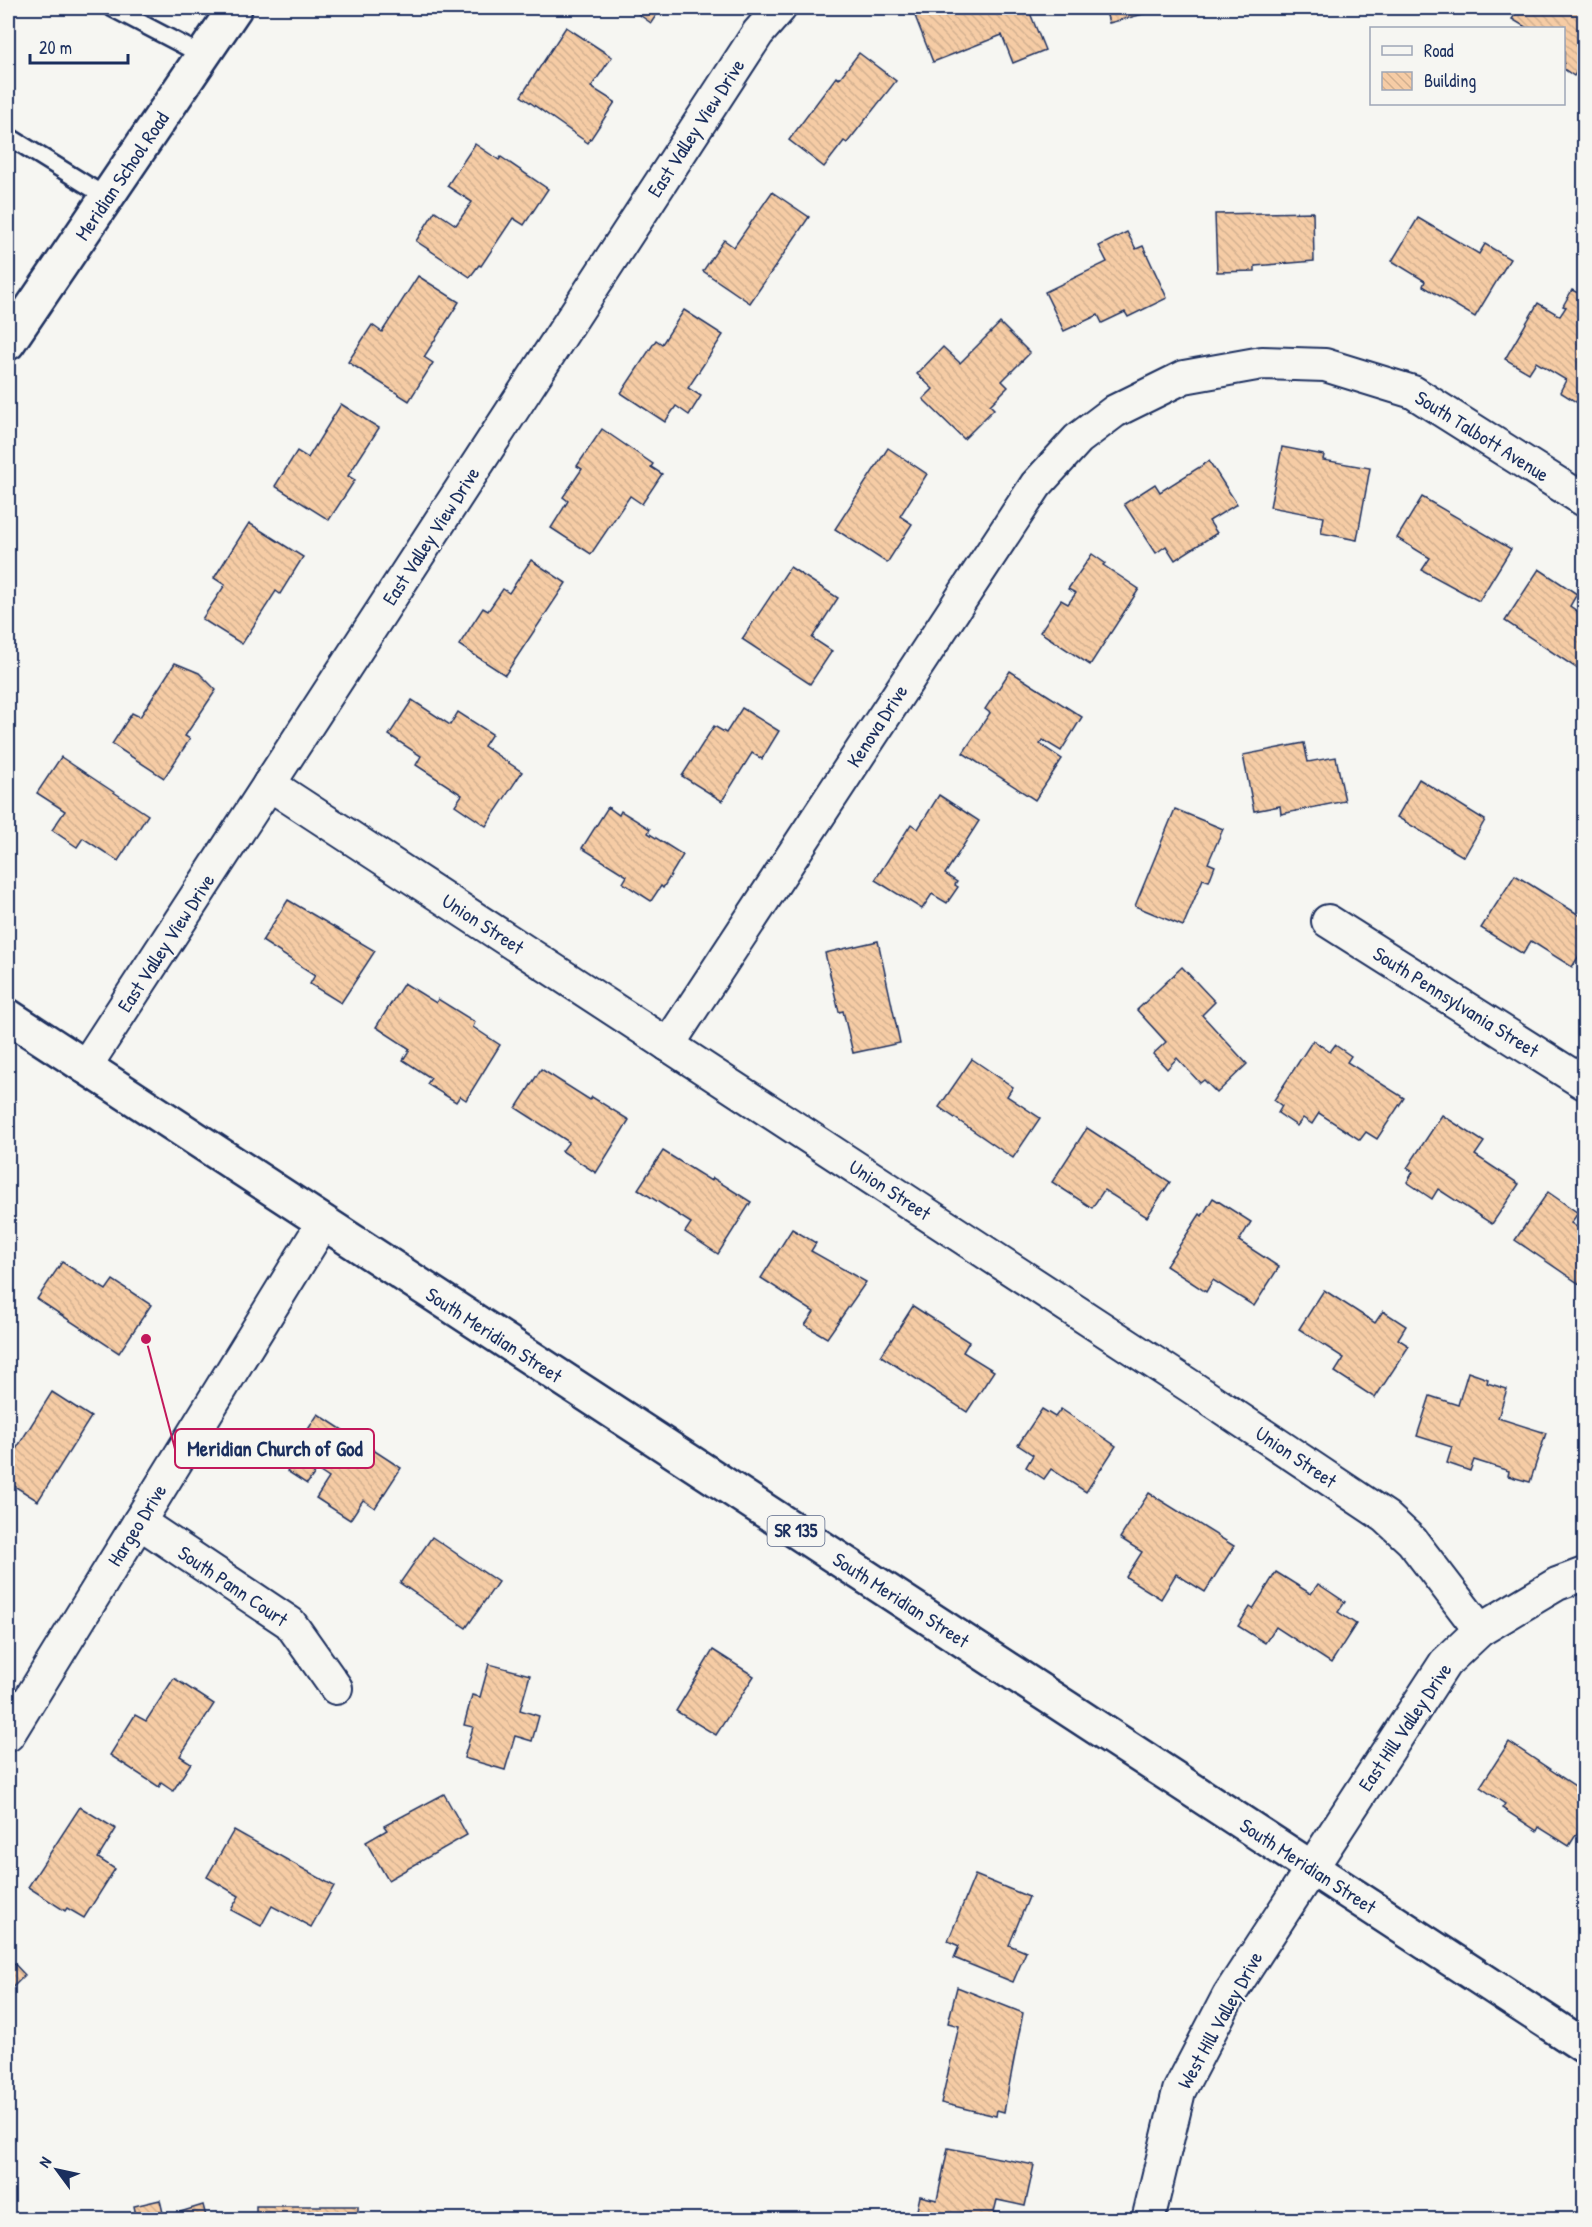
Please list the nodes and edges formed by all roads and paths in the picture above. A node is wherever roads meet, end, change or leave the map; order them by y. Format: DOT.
graph roads {
  1 [pos="112,8"];
  2 [pos="235,8"];
  3 [pos="780,8"];
  4 [pos="204,56"];
  5 [pos="8,136"];
  6 [pos="108,198"];
  7 [pos="8,343"];
  8 [pos="1103,420"];
  9 [pos="1584,500"];
  10 [pos="269,784"];
  11 [pos="1328,921"];
  12 [pos="8,1016"];
  13 [pos="668,1045"];
  14 [pos="85,1067"];
  15 [pos="1584,1083"];
  16 [pos="323,1223"];
  17 [pos="140,1522"];
  18 [pos="1584,1574"];
  19 [pos="1480,1630"];
  20 [pos="336,1688"];
  21 [pos="8,1735"];
  22 [pos="1310,1868"];
  23 [pos="1584,2046"];
  24 [pos="1148,2220"];
  1 -- 4 [label="lane"];
  2 -- 4 [label="main road, Meridian School Road"];
  3 -- 10 [label="street, East Valley View Drive"];
  4 -- 6 [label="main road, Meridian School Road"];
  5 -- 6 [label="lane"];
  6 -- 7 [label="main road, Meridian School Road"];
  8 -- 9 [label="street, South Talbott Avenue"];
  8 -- 13 [label="street, Kenova Drive"];
  10 -- 13 [label="street, Union Street"];
  10 -- 14 [label="street, East Valley View Drive"];
  11 -- 15 [label="street, South Pennsylvania Street"];
  12 -- 14 [label="main road, South Meridian Street / SR 135"];
  13 -- 19 [label="street, Union Street"];
  14 -- 16 [label="main road, South Meridian Street / SR 135"];
  16 -- 17 [label="street, Hargeo Drive"];
  16 -- 22 [label="main road, South Meridian Street / SR 135"];
  17 -- 20 [label="street, South Pann Court"];
  17 -- 21 [label="street, Hargeo Drive"];
  18 -- 19 [label="street, East Hill Valley Drive"];
  19 -- 22 [label="street, East Hill Valley Drive"];
  22 -- 23 [label="main road, South Meridian Street / SR 135"];
  22 -- 24 [label="street, West Hill Valley Drive"];
}
